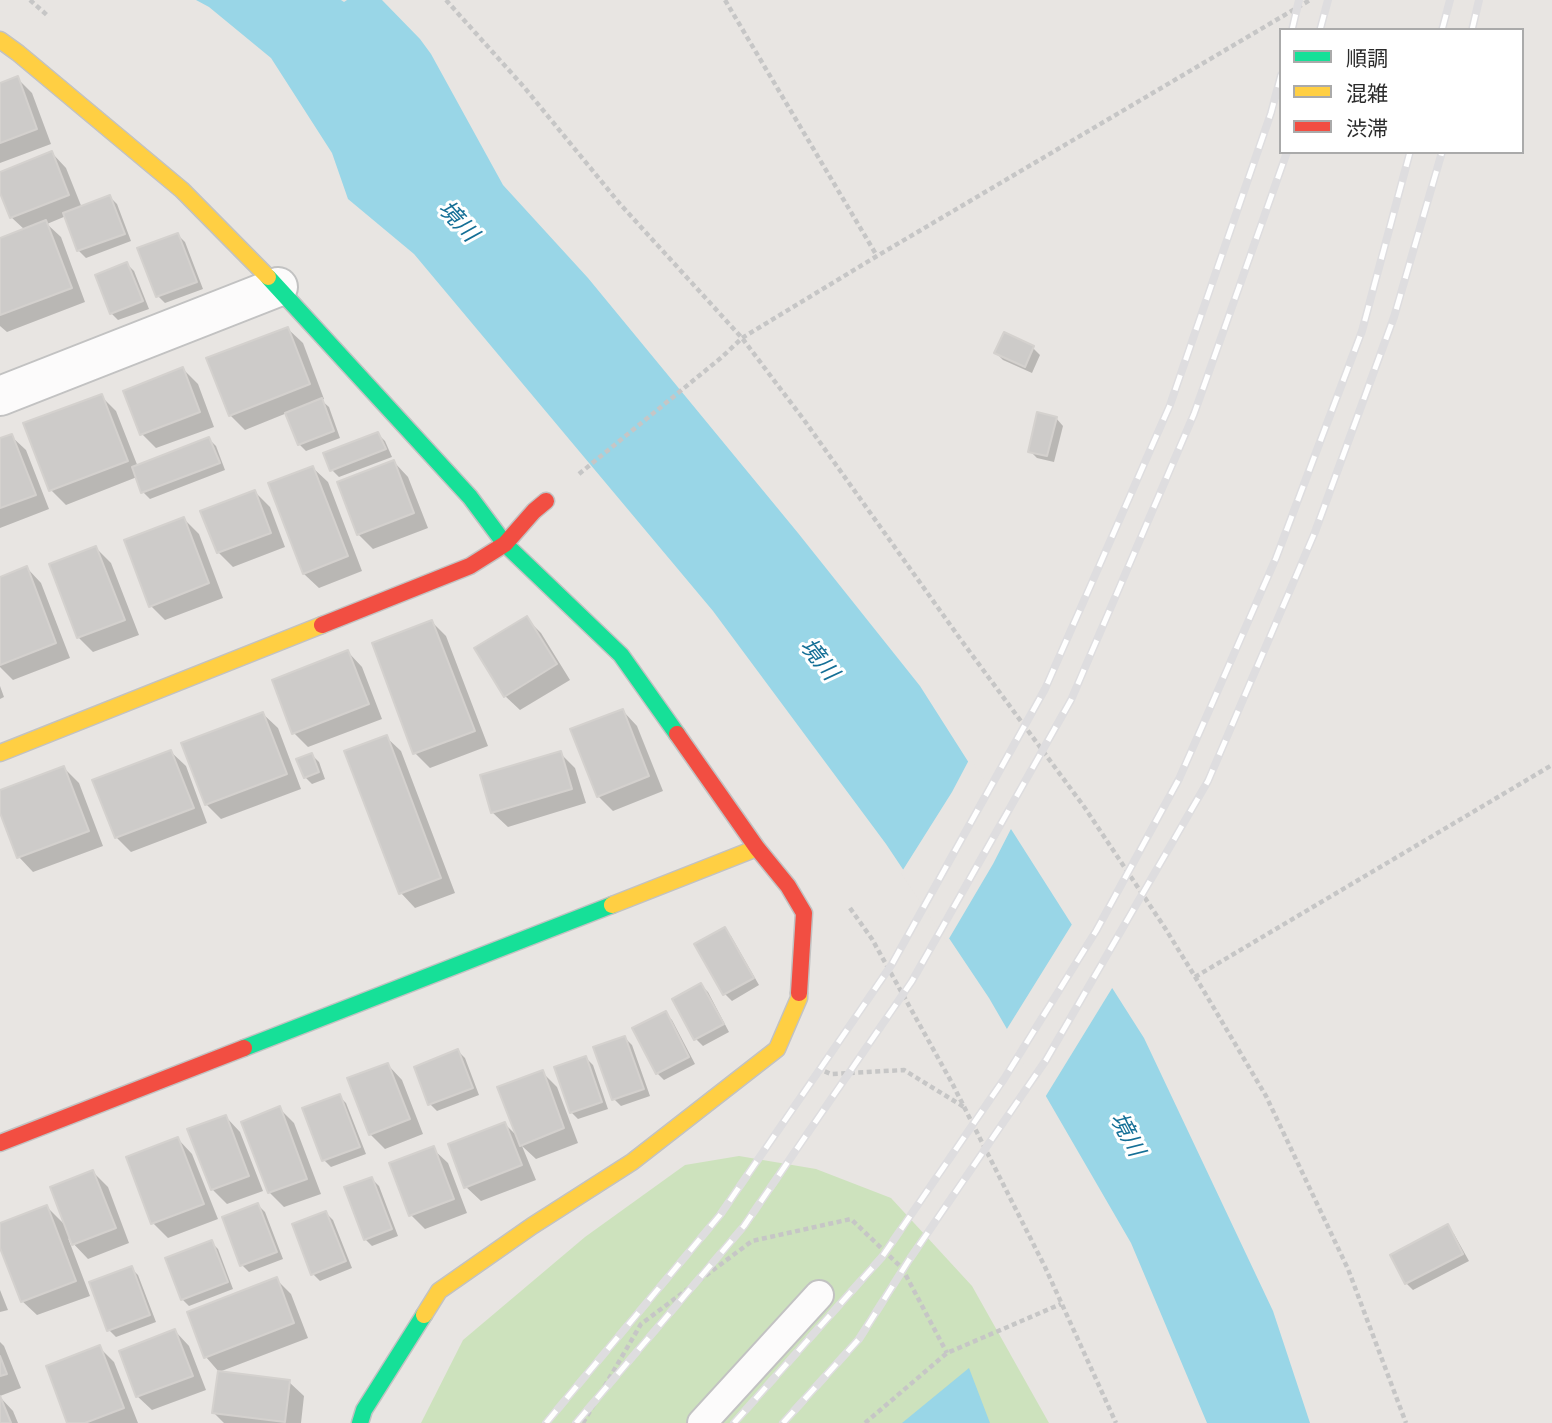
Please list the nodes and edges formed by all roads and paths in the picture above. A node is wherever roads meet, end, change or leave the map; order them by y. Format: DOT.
graph roads {
  1 [pos="446,0"];
  2 [pos="725,0"];
  3 [pos="1310,0"];
  4 [pos="6,51"];
  5 [pos="877,256"];
  6 [pos="278,287"];
  7 [pos="742,338"];
  8 [pos="0,396"];
  9 [pos="546,501"];
  10 [pos="505,544"];
  11 [pos="0,752"];
  12 [pos="1552,765"];
  13 [pos="757,848"];
  14 [pos="1195,977"];
  15 [pos="777,1049"];
  16 [pos="964,1108"];
  17 [pos="0,1143"];
  18 [pos="818,1295"];
  19 [pos="1061,1304"];
  20 [pos="360,1423"];
  21 [pos="702,1423"];
  22 [pos="865,1423"];
  23 [pos="1406,1423"];
  1 -- 7 [label="path"];
  2 -- 5 [label="path"];
  3 -- 5 [label="path"];
  4 -- 6 [label="street"];
  5 -- 7 [label="path"];
  6 -- 8 [label="street"];
  6 -- 10 [label="street"];
  7 -- 9 [label="path"];
  7 -- 14 [label="path"];
  9 -- 10 [label="street"];
  10 -- 11 [label="street"];
  10 -- 13 [label="street"];
  12 -- 14 [label="path"];
  13 -- 15 [label="street"];
  13 -- 17 [label="street"];
  14 -- 23 [label="path"];
  15 -- 16 [label="path"];
  15 -- 20 [label="street"];
  18 -- 21 [label="lane"];
  19 -- 22 [label="path"];
}
